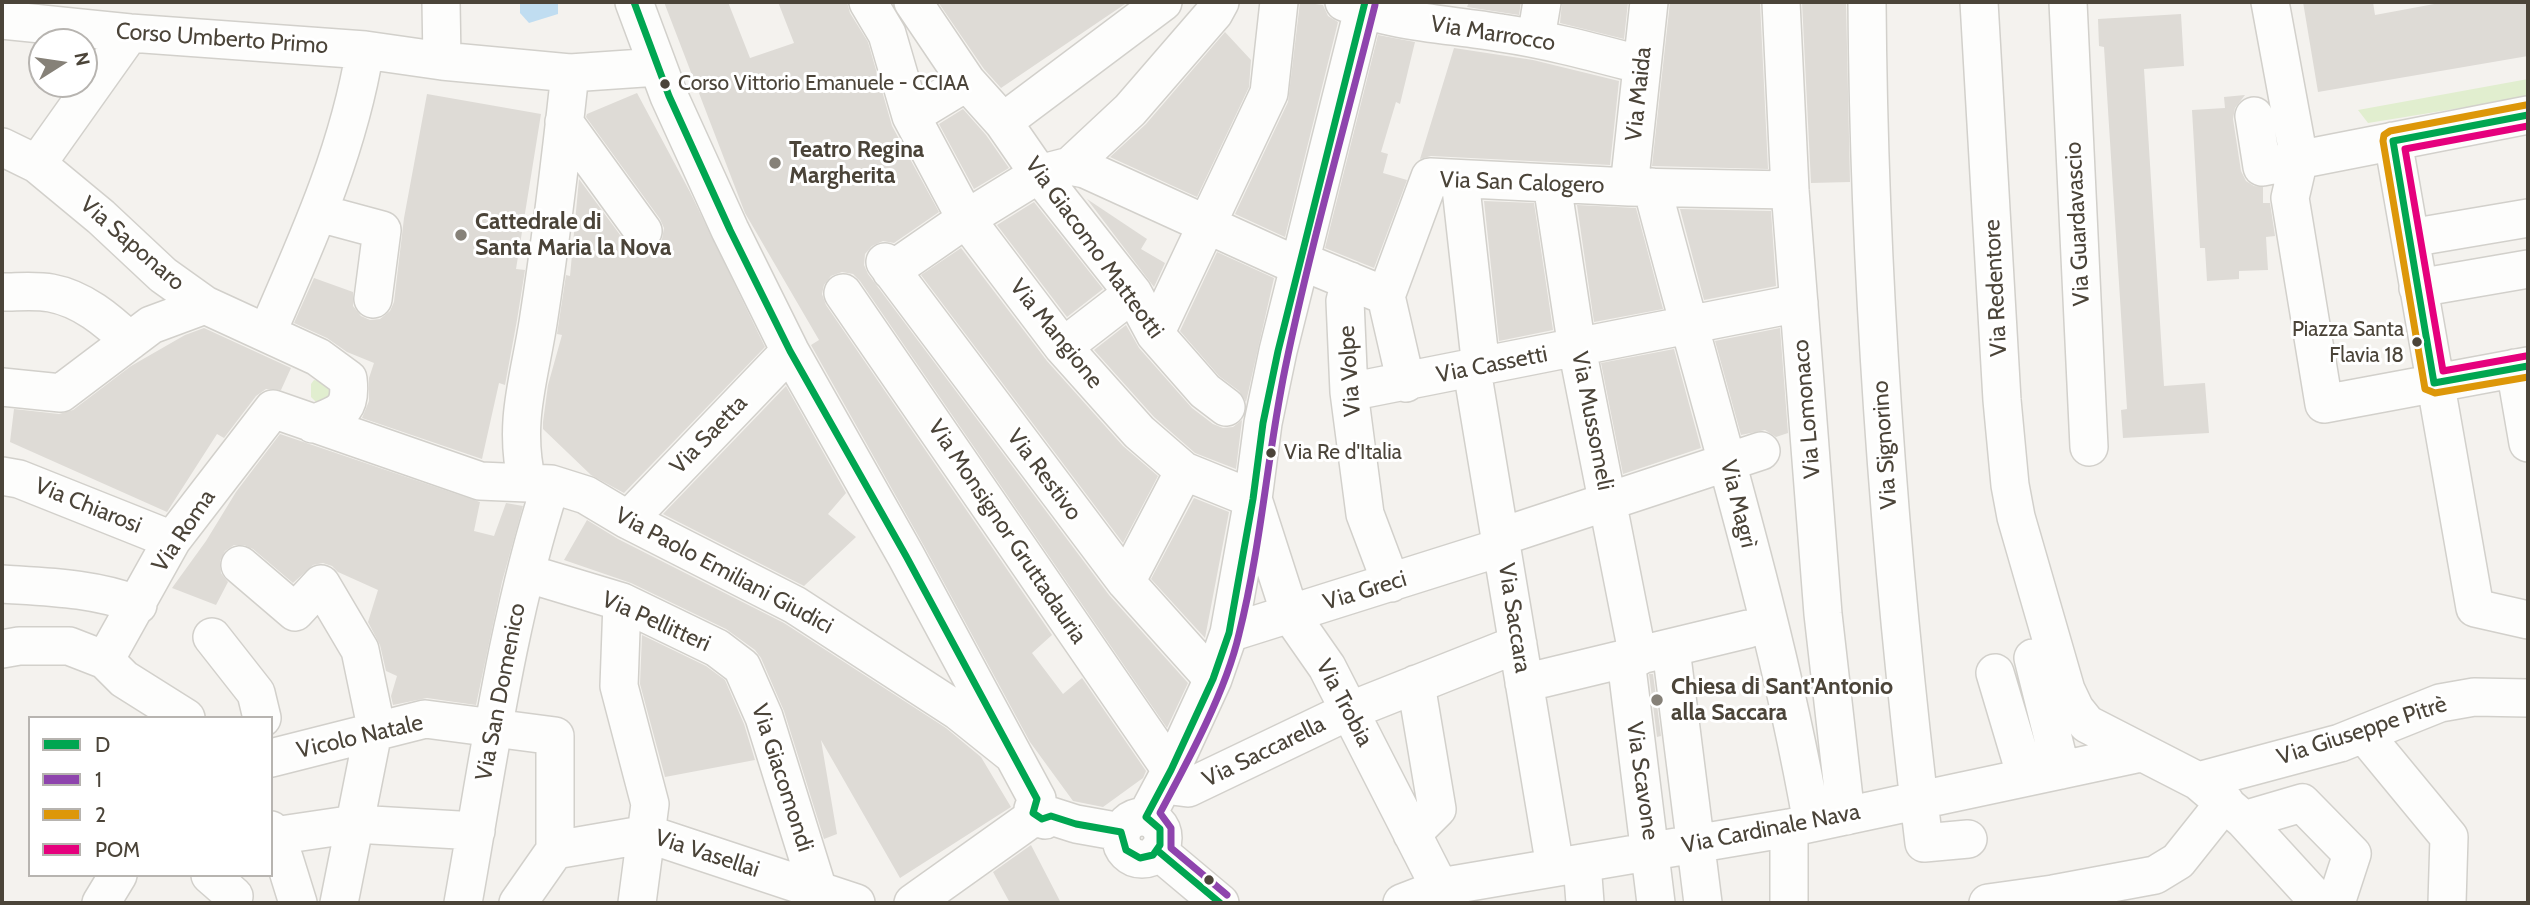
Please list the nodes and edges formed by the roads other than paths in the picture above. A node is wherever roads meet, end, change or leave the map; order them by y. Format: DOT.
graph roads {
  1 [pos="442,2"];
  2 [pos="634,2"];
  3 [pos="868,2"];
  4 [pos="913,2"];
  5 [pos="1163,2"];
  6 [pos="1220,2"];
  7 [pos="1279,2"];
  8 [pos="1542,2"];
  9 [pos="1649,2"];
  10 [pos="1781,2"];
  11 [pos="1867,2"];
  12 [pos="1979,2"];
  13 [pos="2068,2"];
  14 [pos="2085,2"];
  15 [pos="2269,2"];
  16 [pos="1357,5"];
  17 [pos="1463,14"];
  18 [pos="23,15"];
  19 [pos="130,33"];
  20 [pos="1536,38"];
  21 [pos="365,50"];
  22 [pos="442,61"];
  23 [pos="1642,65"];
  24 [pos="658,67"];
  25 [pos="570,73"];
  26 [pos="967,82"];
  27 [pos="2528,115"];
  28 [pos="911,116"];
  29 [pos="2254,116"];
  30 [pos="564,122"];
  31 [pos="1003,122"];
  32 [pos="2393,141"];
  33 [pos="2,147"];
  34 [pos="2299,159"];
  35 [pos="37,164"];
  36 [pos="1055,170"];
  37 [pos="1460,179"];
  38 [pos="1552,184"];
  39 [pos="1641,187"];
  40 [pos="1790,190"];
  41 [pos="319,213"];
  42 [pos="2528,218"];
  43 [pos="966,219"];
  44 [pos="1208,225"];
  45 [pos="643,232"];
  46 [pos="2410,238"];
  47 [pos="1300,264"];
  48 [pos="2528,269"];
  49 [pos="1350,281"];
  50 [pos="2418,288"];
  51 [pos="2,292"];
  52 [pos="844,293"];
  53 [pos="1133,293"];
  54 [pos="2011,295"];
  55 [pos="1386,296"];
  56 [pos="373,299"];
  57 [pos="1799,303"];
  58 [pos="205,305"];
  59 [pos="1688,326"];
  60 [pos="267,333"];
  61 [pos="1155,334"];
  62 [pos="130,341"];
  63 [pos="1063,347"];
  64 [pos="1577,348"];
  65 [pos="790,351"];
  66 [pos="2522,367"];
  67 [pos="1477,369"];
  68 [pos="1406,383"];
  69 [pos="2434,383"];
  70 [pos="2015,384"];
  71 [pos="2,387"];
  72 [pos="1349,392"];
  73 [pos="1226,407"];
  74 [pos="273,409"];
  75 [pos="313,424"];
  76 [pos="2528,443"];
  77 [pos="1744,456"];
  78 [pos="1184,471"];
  79 [pos="2,476"];
  80 [pos="539,483"];
  81 [pos="2030,484"];
  82 [pos="1253,499"];
  83 [pos="1607,501"];
  84 [pos="628,520"];
  85 [pos="172,540"];
  86 [pos="1501,542"];
  87 [pos="2038,556"];
  88 [pos="240,565"];
  89 [pos="526,573"];
  90 [pos="1126,582"];
  91 [pos="1391,583"];
  92 [pos="2,584"];
  93 [pos="622,602"];
  94 [pos="138,605"];
  95 [pos="1290,614"];
  96 [pos="2528,621"];
  97 [pos="1748,629"];
  98 [pos="1229,633"];
  99 [pos="212,637"];
  100 [pos="1518,644"];
  101 [pos="2,649"];
  102 [pos="1645,655"];
  103 [pos="105,660"];
  104 [pos="742,667"];
  105 [pos="1995,673"];
  106 [pos="1213,679"];
  107 [pos="1524,683"];
  108 [pos="1416,684"];
  109 [pos="2528,698"];
  110 [pos="149,707"];
  111 [pos="1349,711"];
  112 [pos="179,716"];
  113 [pos="262,716"];
  114 [pos="492,726"];
  115 [pos="375,730"];
  116 [pos="2364,734"];
  117 [pos="2141,753"];
  118 [pos="1013,755"];
  119 [pos="273,756"];
  120 [pos="2061,770"];
  121 [pos="2026,777"];
  122 [pos="1168,778"];
  123 [pos="1919,800"];
  124 [pos="2222,801"];
  125 [pos="1041,810"];
  126 [pos="1816,822"];
  127 [pos="355,824"];
  128 [pos="476,831"];
  129 [pos="273,833"];
  130 [pos="1142,833"];
  131 [pos="648,834"];
  132 [pos="1412,834"];
  133 [pos="1968,839"];
  134 [pos="1696,843"];
  135 [pos="555,850"];
  136 [pos="1651,851"];
  137 [pos="1546,876"];
  138 [pos="117,877"];
  139 [pos="212,877"];
  140 [pos="818,890"];
  141 [pos="1442,896"];
  142 [pos="1212,900"];
  143 [pos="101,903"];
  144 [pos="232,903"];
  145 [pos="298,903"];
  146 [pos="339,903"];
  147 [pos="463,903"];
  148 [pos="518,903"];
  149 [pos="637,903"];
  150 [pos="856,903"];
  151 [pos="913,903"];
  152 [pos="1402,903"];
  153 [pos="1585,903"];
  154 [pos="1656,903"];
  155 [pos="1703,903"];
  156 [pos="1789,903"];
  157 [pos="1988,903"];
  158 [pos="2320,903"];
  159 [pos="2336,903"];
  160 [pos="2447,903"];
  1 -- 22 [label="street"];
  2 -- 24 [label="street"];
  3 -- 28 [label="street"];
  4 -- 26 [label="street, Via Giacomo Matteotti"];
  5 -- 31 [label="street"];
  6 -- 36 [label="street"];
  7 -- 44 [label="street"];
  8 -- 20 [label="street"];
  9 -- 23 [label="street, Via Maida"];
  10 -- 40 [label="street, Via Lomonaco"];
  11 -- 123 [label="street, Via Signorino"];
  12 -- 87 [label="street, Via Redentore"];
  13 -- 14 [label="street, Via Guardavascio"];
  15 -- 34 [label="street"];
  16 -- 17 [label="street, Via Marrocco"];
  16 -- 47 [label="street"];
  17 -- 20 [label="street, Via Marrocco"];
  18 -- 19 [label="street, Corso Umberto Primo"];
  19 -- 21 [label="street, Corso Umberto Primo"];
  19 -- 35 [label="street"];
  20 -- 23 [label="street, Via Marrocco"];
  21 -- 22 [label="street, Corso Umberto Primo"];
  21 -- 41 [label="street"];
  22 -- 25 [label="street, Corso Umberto Primo"];
  23 -- 39 [label="street, Via Maida"];
  24 -- 25 [label="street, Corso Umberto Primo"];
  24 -- 65 [label="street"];
  25 -- 30 [label="street"];
  26 -- 28 [label="street"];
  26 -- 31 [label="street, Via Giacomo Matteotti"];
  27 -- 32 [label="street"];
  28 -- 43 [label="street, Via Mangione"];
  29 -- 34 [label="street"];
  30 -- 45 [label="street"];
  30 -- 80 [label="street"];
  31 -- 36 [label="street, Via Giacomo Matteotti"];
  32 -- 34 [label="street"];
  32 -- 46 [label="street"];
  33 -- 35 [label="street, Via Saponaro"];
  34 -- 69 [label="street"];
  35 -- 58 [label="street, Via Saponaro"];
  36 -- 43 [label="street"];
  36 -- 44 [label="street"];
  36 -- 53 [label="street, Via Giacomo Matteotti"];
  37 -- 38 [label="street, Via San Calogero"];
  37 -- 55 [label="street, Via San Calogero"];
  37 -- 67 [label="street, Via Saccara"];
  38 -- 39 [label="street, Via San Calogero"];
  38 -- 64 [label="street, Via Mussomeli"];
  39 -- 40 [label="street, Via San Calogero"];
  39 -- 59 [label="street, Via Magrì"];
  40 -- 57 [label="street, Via Lomonaco"];
  41 -- 56 [label="street"];
  41 -- 60 [label="street"];
  42 -- 46 [label="street"];
  43 -- 63 [label="street, Via Mangione"];
  43 -- 90 [label="street, Via Restivo"];
  44 -- 47 [label="street"];
  44 -- 61 [label="street"];
  46 -- 50 [label="street"];
  47 -- 49 [label="street"];
  47 -- 82 [label="street"];
  48 -- 50 [label="street"];
  49 -- 55 [label="street"];
  49 -- 72 [label="street, Via Volpe"];
  50 -- 69 [label="street"];
  51 -- 62 [label="street"];
  52 -- 122 [label="street, Via Monsignor Gruttadauria"];
  53 -- 61 [label="street, Via Giacomo Matteotti"];
  53 -- 63 [label="street"];
  54 -- 70 [label="street, Via Redentore"];
  55 -- 68 [label="street"];
  57 -- 59 [label="street, Via Cassetti"];
  57 -- 126 [label="street, Via Lomonaco"];
  58 -- 60 [label="street, Via Saponaro"];
  58 -- 62 [label="street"];
  59 -- 64 [label="street, Via Cassetti"];
  59 -- 77 [label="street, Via Magrì"];
  60 -- 75 [label="street, Via Saponaro"];
  61 -- 73 [label="street, Via Giacomo Matteotti"];
  62 -- 71 [label="street"];
  63 -- 78 [label="street, Via Mangione"];
  64 -- 67 [label="street, Via Cassetti"];
  64 -- 83 [label="street, Via Mussomeli"];
  65 -- 84 [label="street, Via Saetta"];
  65 -- 118 [label="street"];
  66 -- 69 [label="street"];
  66 -- 76 [label="street"];
  67 -- 68 [label="street, Via Cassetti"];
  67 -- 86 [label="street, Via Saccara"];
  68 -- 72 [label="street, Via Cassetti"];
  69 -- 96 [label="street"];
  72 -- 91 [label="street, Via Volpe"];
  74 -- 75 [label="street, Via Paolo Emiliani Giudici"];
  74 -- 85 [label="street, Via Roma"];
  75 -- 80 [label="street, Via Paolo Emiliani Giudici"];
  77 -- 83 [label="street, Via Greci"];
  77 -- 126 [label="street, Via Magrì"];
  78 -- 82 [label="street, Via Mangione"];
  78 -- 90 [label="street"];
  79 -- 85 [label="street, Via Chiarosi"];
  80 -- 84 [label="street, Via Paolo Emiliani Giudici"];
  80 -- 89 [label="street, Via San Domenico"];
  81 -- 87 [label="street, Via Redentore"];
  82 -- 95 [label="street, Via Trobia"];
  82 -- 98 [label="street"];
  83 -- 86 [label="street, Via Greci"];
  83 -- 102 [label="street, Via Mussomeli"];
  84 -- 118 [label="street, Via Paolo Emiliani Giudici"];
  85 -- 94 [label="street, Via Roma"];
  86 -- 91 [label="street, Via Greci"];
  86 -- 100 [label="street, Via Saccara"];
  87 -- 117 [label="street, Via Redentore"];
  87 -- 120 [label="street"];
  88 -- 115 [label="street"];
  89 -- 93 [label="street, Via Pellitteri"];
  89 -- 114 [label="street, Via San Domenico"];
  90 -- 106 [label="street, Via Restivo"];
  91 -- 95 [label="street, Via Greci"];
  92 -- 94 [label="street"];
  93 -- 104 [label="street, Via Pellitteri"];
  93 -- 131 [label="street"];
  94 -- 103 [label="street, Via Roma"];
  95 -- 98 [label="street, Via Greci"];
  95 -- 111 [label="street, Via Trobia"];
  97 -- 102 [label="street"];
  98 -- 106 [label="street"];
  99 -- 113 [label="street"];
  100 -- 107 [label="street, Via Saccara"];
  100 -- 108 [label="street, Via Saccarella"];
  101 -- 103 [label="street"];
  102 -- 107 [label="street"];
  102 -- 134 [label="street"];
  102 -- 136 [label="street, Via Scavone"];
  103 -- 110 [label="street"];
  104 -- 140 [label="street, Via Giacomondi"];
  105 -- 121 [label="street"];
  106 -- 122 [label="street"];
  107 -- 137 [label="street, Via Saccara"];
  108 -- 111 [label="street, Via Saccarella"];
  108 -- 132 [label="street"];
  109 -- 116 [label="street, Via Giuseppe Pitrè"];
  110 -- 112 [label="street"];
  111 -- 122 [label="street, Via Saccarella"];
  111 -- 132 [label="street, Via Trobia"];
  114 -- 115 [label="street, Vicolo Natale"];
  114 -- 128 [label="street, Via San Domenico"];
  114 -- 135 [label="street, Vicolo Natale"];
  115 -- 119 [label="street, Vicolo Natale"];
  115 -- 127 [label="street"];
  116 -- 124 [label="street, Via Giuseppe Pitrè"];
  116 -- 160 [label="street"];
  117 -- 120 [label="street, Via Cardinale Nava"];
  117 -- 124 [label="street, Via Redentore"];
  118 -- 125 [label="street"];
  120 -- 121 [label="street, Via Cardinale Nava"];
  121 -- 123 [label="street, Via Cardinale Nava"];
  122 -- 130 [label="street"];
  123 -- 126 [label="street, Via Cardinale Nava"];
  123 -- 133 [label="street, Via Signorino"];
  124 -- 157 [label="street"];
  124 -- 158 [label="street, Via Redentore"];
  124 -- 159 [label="street"];
  125 -- 130 [label="street"];
  125 -- 151 [label="street"];
  126 -- 134 [label="street, Via Cardinale Nava"];
  126 -- 156 [label="street, Via Magrì"];
  127 -- 128 [label="street"];
  127 -- 129 [label="street"];
  127 -- 146 [label="street"];
  128 -- 147 [label="street, Via San Domenico"];
  129 -- 145 [label="street"];
  130 -- 142 [label="street"];
  131 -- 135 [label="street, Via Vasellai"];
  131 -- 140 [label="street, Via Vasellai"];
  131 -- 149 [label="street"];
  132 -- 141 [label="street, Via Trobia"];
  134 -- 136 [label="street, Via Cardinale Nava"];
  134 -- 155 [label="street"];
  135 -- 148 [label="street"];
  136 -- 137 [label="street, Via Cardinale Nava"];
  136 -- 154 [label="street, Via Scavone"];
  137 -- 141 [label="street, Via Cardinale Nava"];
  137 -- 153 [label="street, Via Saccara"];
  138 -- 143 [label="street"];
  139 -- 144 [label="street"];
  140 -- 150 [label="street, Via Vasellai"];
  141 -- 152 [label="street, Via Cardinale Nava"];
}
